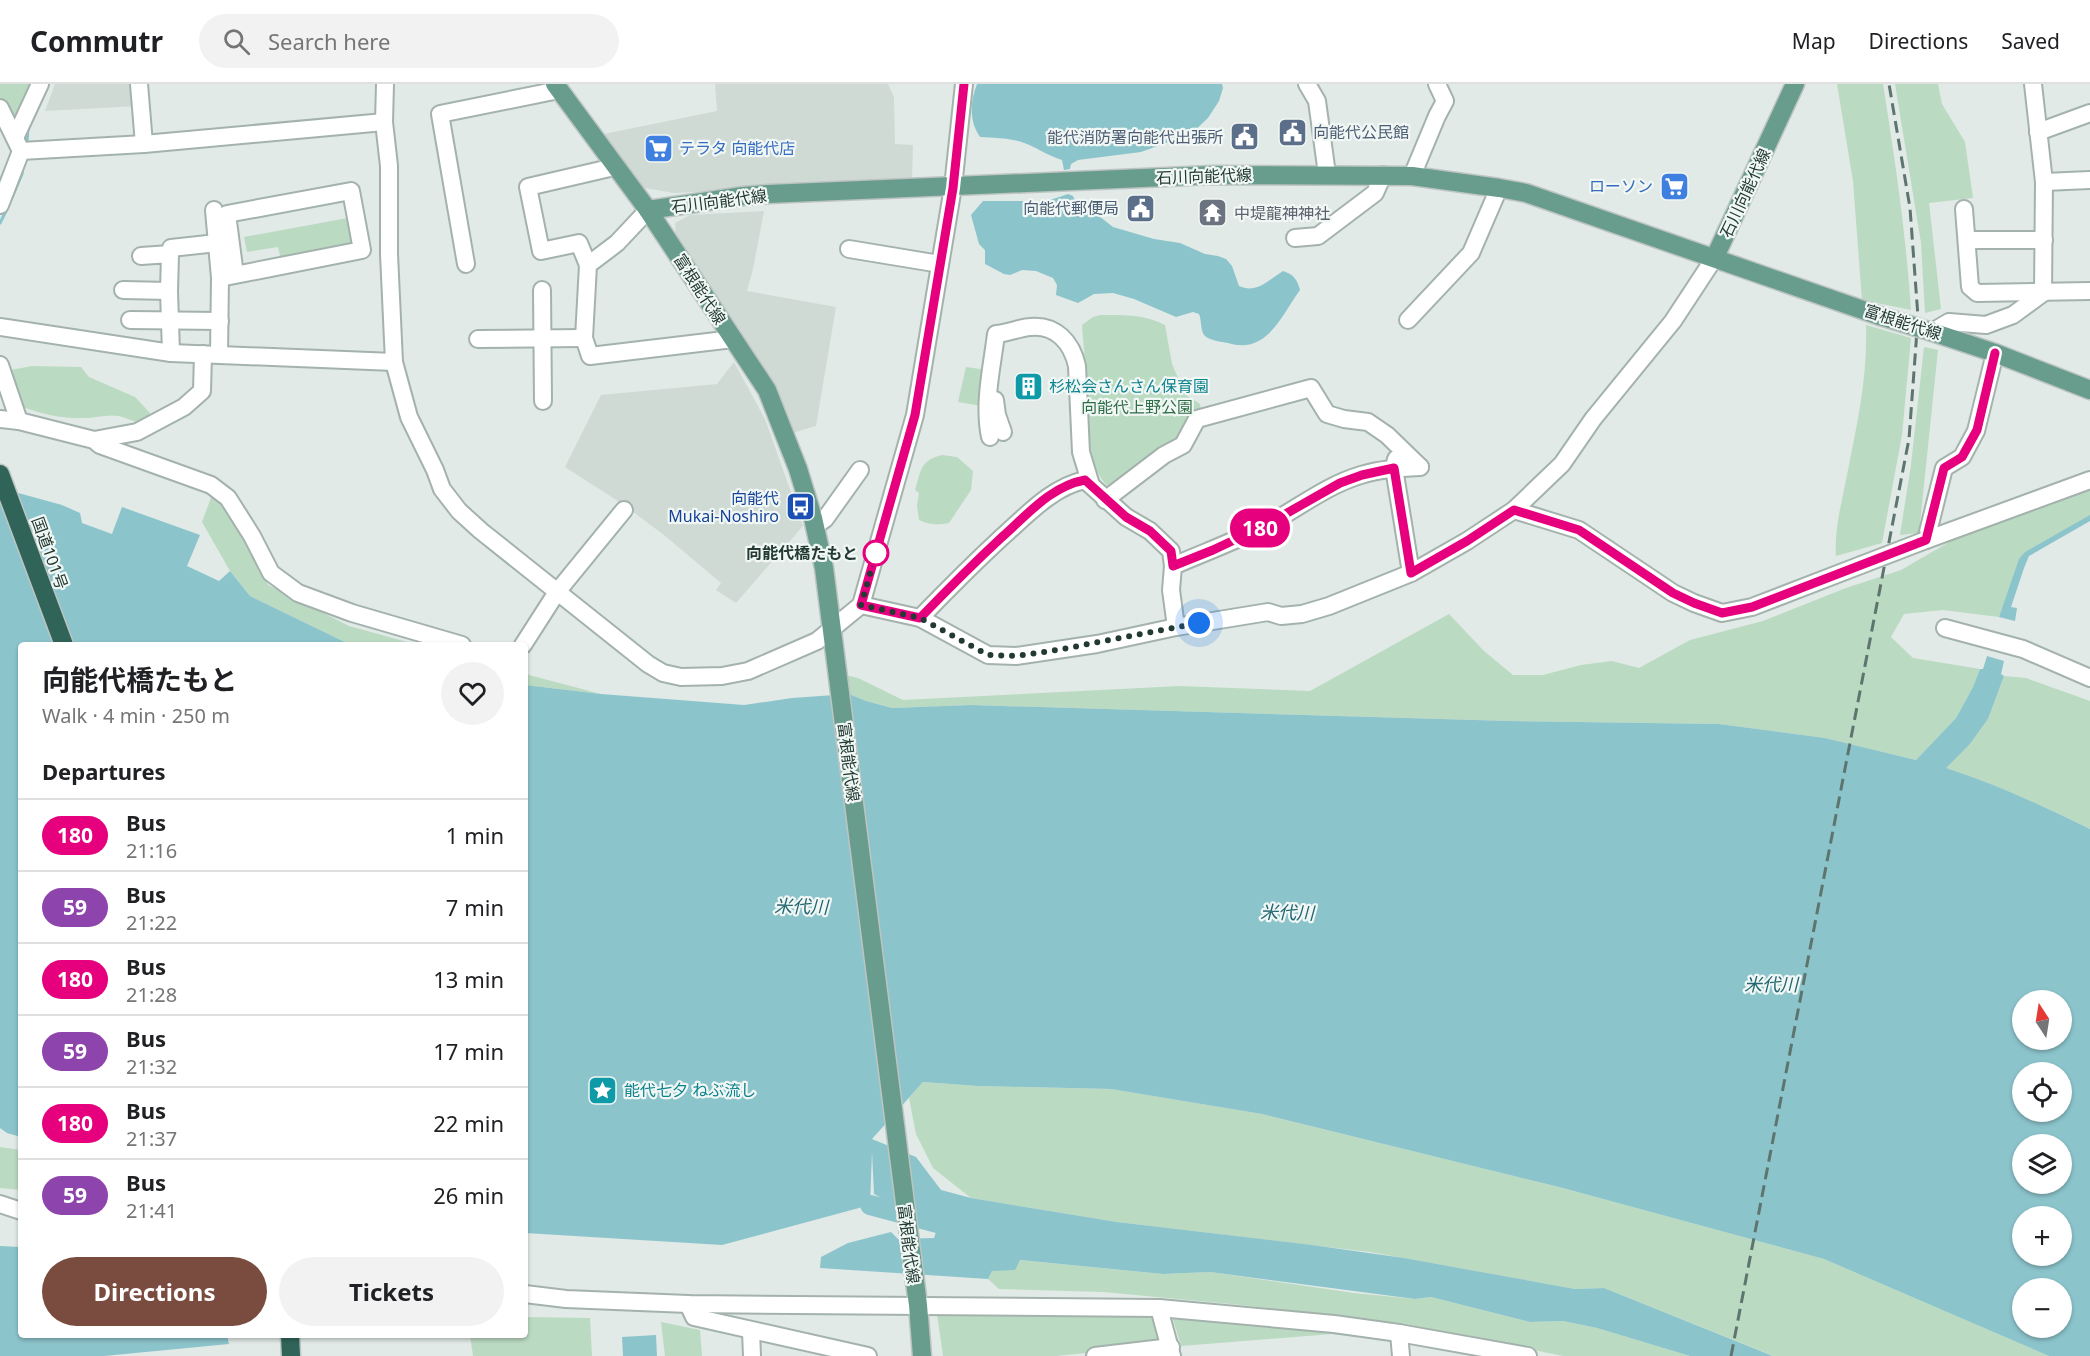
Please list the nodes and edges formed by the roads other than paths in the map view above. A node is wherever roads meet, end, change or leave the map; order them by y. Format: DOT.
graph roads {
  1 [pos="40,84"];
  2 [pos="139,84"];
  3 [pos="385,84"];
  4 [pos="964,84"];
  5 [pos="1307,84"];
  6 [pos="1437,84"];
  7 [pos="1795,84"];
  8 [pos="2033,84"];
  9 [pos="557,87"];
  10 [pos="0,108"];
  11 [pos="2090,113"];
  12 [pos="384,122"];
  13 [pos="2038,132"];
  14 [pos="18,144"];
  15 [pos="144,144"];
  16 [pos="614,167"];
  17 [pos="1327,174"];
  18 [pos="1383,175"];
  19 [pos="1412,176"];
  20 [pos="2090,180"];
  21 [pos="2044,182"];
  22 [pos="953,188"];
  23 [pos="1499,188"];
  24 [pos="0,205"];
  25 [pos="1964,209"];
  26 [pos="214,210"];
  27 [pos="648,210"];
  28 [pos="1295,238"];
  29 [pos="1968,240"];
  30 [pos="2044,240"];
  31 [pos="217,243"];
  32 [pos="849,249"];
  33 [pos="170,254"];
  34 [pos="141,256"];
  35 [pos="1715,257"];
  36 [pos="466,264"];
  37 [pos="940,264"];
  38 [pos="588,265"];
  39 [pos="227,277"];
  40 [pos="123,290"];
  41 [pos="542,290"];
  42 [pos="168,291"];
  43 [pos="2090,291"];
  44 [pos="2043,293"];
  45 [pos="130,320"];
  46 [pos="1408,320"];
  47 [pos="171,321"];
  48 [pos="220,321"];
  49 [pos="0,327"];
  50 [pos="1932,332"];
  51 [pos="584,338"];
  52 [pos="478,339"];
  53 [pos="733,339"];
  54 [pos="543,340"];
  55 [pos="171,353"];
  56 [pos="1995,353"];
  57 [pos="211,354"];
  58 [pos="394,362"];
  59 [pos="0,365"];
  60 [pos="2090,390"];
  61 [pos="543,401"];
  62 [pos="0,419"];
  63 [pos="18,421"];
  64 [pos="997,434"];
  65 [pos="94,440"];
  66 [pos="1399,447"];
  67 [pos="1394,468"];
  68 [pos="860,470"];
  69 [pos="0,474"];
  70 [pos="2090,480"];
  71 [pos="1091,485"];
  72 [pos="1106,500"];
  73 [pos="624,510"];
  74 [pos="1514,510"];
  75 [pos="815,526"];
  76 [pos="1926,540"];
  77 [pos="1173,566"];
  78 [pos="1411,573"];
  79 [pos="557,592"];
  80 [pos="861,605"];
  81 [pos="920,618"];
  82 [pos="1176,627"];
  83 [pos="1945,628"];
  84 [pos="832,630"];
  85 [pos="63,642"];
  86 [pos="451,642"];
  87 [pos="525,642"];
  88 [pos="2090,678"];
  89 [pos="0,1204"];
  90 [pos="18,1210"];
  91 [pos="528,1294"];
  92 [pos="916,1297"];
  93 [pos="688,1304"];
  94 [pos="1159,1308"];
  95 [pos="751,1331"];
  96 [pos="1399,1333"];
  97 [pos="290,1338"];
  98 [pos="1172,1352"];
  99 [pos="922,1353"];
  100 [pos="291,1356"];
  101 [pos="752,1356"];
  102 [pos="868,1356"];
  103 [pos="1100,1356"];
  104 [pos="1401,1356"];
  105 [pos="1528,1356"];
  1 -- 14 [label="street"];
  2 -- 15 [label="street"];
  3 -- 12 [label="street"];
  4 -- 22 [label="street"];
  5 -- 17 [label="street"];
  6 -- 19 [label="street"];
  7 -- 35 [label="main road, 石川向能代線"];
  8 -- 13 [label="street"];
  9 -- 16 [label="main road, 石川向能代線"];
  9 -- 36 [label="street"];
  10 -- 14 [label="street"];
  11 -- 13 [label="street"];
  12 -- 15 [label="street"];
  12 -- 58 [label="street"];
  13 -- 21 [label="street"];
  14 -- 15 [label="street"];
  14 -- 24 [label="street"];
  16 -- 27 [label="main road, 石川向能代線"];
  16 -- 38 [label="street"];
  17 -- 18 [label="main road, 石川向能代線"];
  17 -- 22 [label="main road, 石川向能代線"];
  18 -- 19 [label="main road, 石川向能代線"];
  18 -- 28 [label="street"];
  19 -- 23 [label="main road, 石川向能代線"];
  20 -- 21 [label="street"];
  21 -- 30 [label="street"];
  22 -- 27 [label="main road, 石川向能代線"];
  22 -- 37 [label="street"];
  23 -- 35 [label="main road, 石川向能代線"];
  23 -- 46 [label="street"];
  25 -- 29 [label="street"];
  26 -- 31 [label="street"];
  27 -- 38 [label="street"];
  27 -- 53 [label="main road, 富根能代線"];
  29 -- 30 [label="street"];
  29 -- 44 [label="street"];
  30 -- 44 [label="street"];
  31 -- 33 [label="street"];
  31 -- 39 [label="street"];
  32 -- 37 [label="street"];
  33 -- 34 [label="street"];
  33 -- 42 [label="street"];
  35 -- 50 [label="main road, 富根能代線, bridge"];
  35 -- 74 [label="street"];
  37 -- 80 [label="street"];
  38 -- 51 [label="street"];
  39 -- 39 [label="street"];
  39 -- 48 [label="street"];
  40 -- 42 [label="street"];
  41 -- 54 [label="street"];
  42 -- 47 [label="street"];
  43 -- 44 [label="street"];
  44 -- 50 [label="street"];
  45 -- 47 [label="street"];
  47 -- 48 [label="street"];
  47 -- 55 [label="street"];
  48 -- 57 [label="street"];
  49 -- 55 [label="street"];
  50 -- 56 [label="main road, 富根能代線"];
  51 -- 53 [label="street"];
  51 -- 54 [label="street"];
  52 -- 54 [label="street"];
  53 -- 75 [label="main road, 富根能代線"];
  54 -- 61 [label="street"];
  55 -- 57 [label="street"];
  56 -- 60 [label="main road, 富根能代線"];
  56 -- 76 [label="street"];
  57 -- 58 [label="street"];
  57 -- 65 [label="street"];
  58 -- 79 [label="street"];
  59 -- 63 [label="street"];
  62 -- 63 [label="street"];
  63 -- 65 [label="street"];
  64 -- 71 [label="street"];
  65 -- 86 [label="street"];
  66 -- 67 [label="street"];
  66 -- 67 [label="street"];
  66 -- 72 [label="street"];
  67 -- 77 [label="street"];
  67 -- 78 [label="street"];
  68 -- 75 [label="street"];
  69 -- 85 [label="highway, 国道101号"];
  70 -- 76 [label="street"];
  71 -- 72 [label="street"];
  71 -- 81 [label="street"];
  72 -- 77 [label="street"];
  73 -- 79 [label="street"];
  74 -- 76 [label="street, bridge"];
  74 -- 78 [label="street"];
  75 -- 84 [label="main road, 富根能代線"];
  77 -- 82 [label="street"];
  78 -- 82 [label="street"];
  79 -- 84 [label="street"];
  79 -- 87 [label="street"];
  80 -- 81 [label="street"];
  80 -- 84 [label="street"];
  81 -- 82 [label="street"];
  83 -- 88 [label="street"];
  84 -- 92 [label="main road, 富根能代線"];
  89 -- 90 [label="street"];
  91 -- 93 [label="street"];
  92 -- 93 [label="street"];
  92 -- 94 [label="street"];
  92 -- 99 [label="main road, 富根能代線"];
  93 -- 95 [label="street"];
  94 -- 96 [label="street"];
  94 -- 98 [label="street"];
  95 -- 101 [label="street"];
  95 -- 102 [label="street"];
  96 -- 104 [label="street"];
  96 -- 105 [label="street"];
  97 -- 100 [label="highway"];
  98 -- 103 [label="street"];
}
